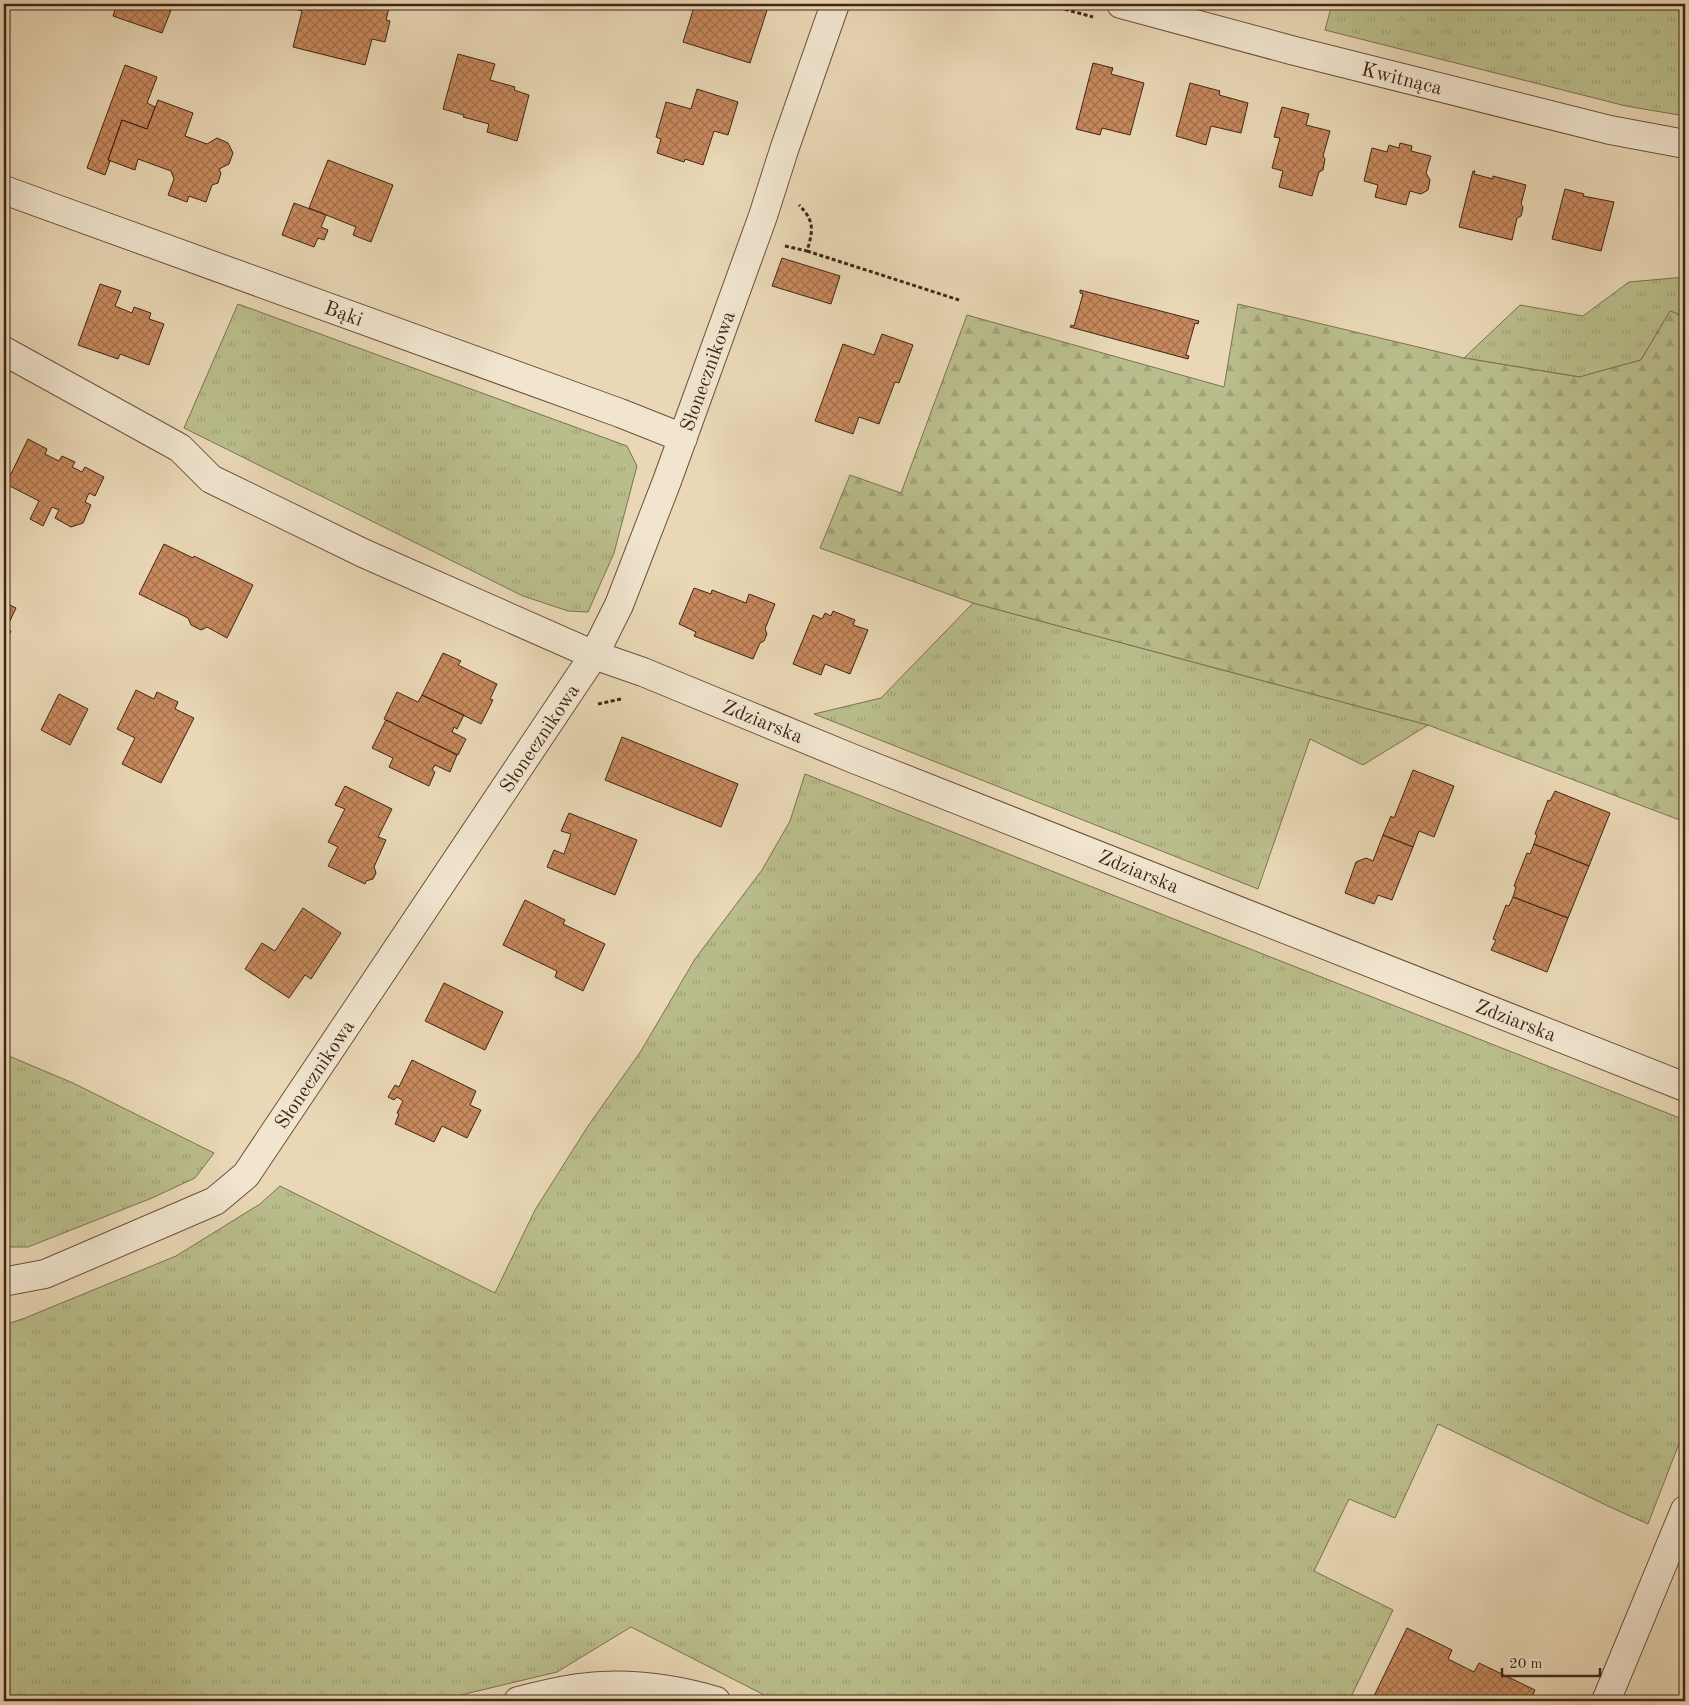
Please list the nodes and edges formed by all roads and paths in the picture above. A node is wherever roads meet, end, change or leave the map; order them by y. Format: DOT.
graph roads {
  1 [pos="835,4"];
  2 [pos="1121,4"];
  3 [pos="1685,144"];
  4 [pos="4,190"];
  5 [pos="807,250"];
  6 [pos="959,300"];
  7 [pos="4,351"];
  8 [pos="683,438"];
  9 [pos="594,655"];
  10 [pos="1685,1087"];
  11 [pos="4,1280"];
  12 [pos="1685,1510"];
  13 [pos="518,1701"];
  14 [pos="716,1701"];
  15 [pos="1606,1701"];
  1 -- 8 [label="street, Słonecznikowa"];
  2 -- 3 [label="street, Kwitnąca"];
  4 -- 8 [label="street, Bąki"];
  5 -- 6 [label="path"];
  7 -- 9 [label="street"];
  8 -- 9 [label="street, Słonecznikowa"];
  9 -- 10 [label="street, Zdziarska"];
  9 -- 11 [label="street, Słonecznikowa"];
  12 -- 15 [label="street"];
  13 -- 14 [label="street"];
}
